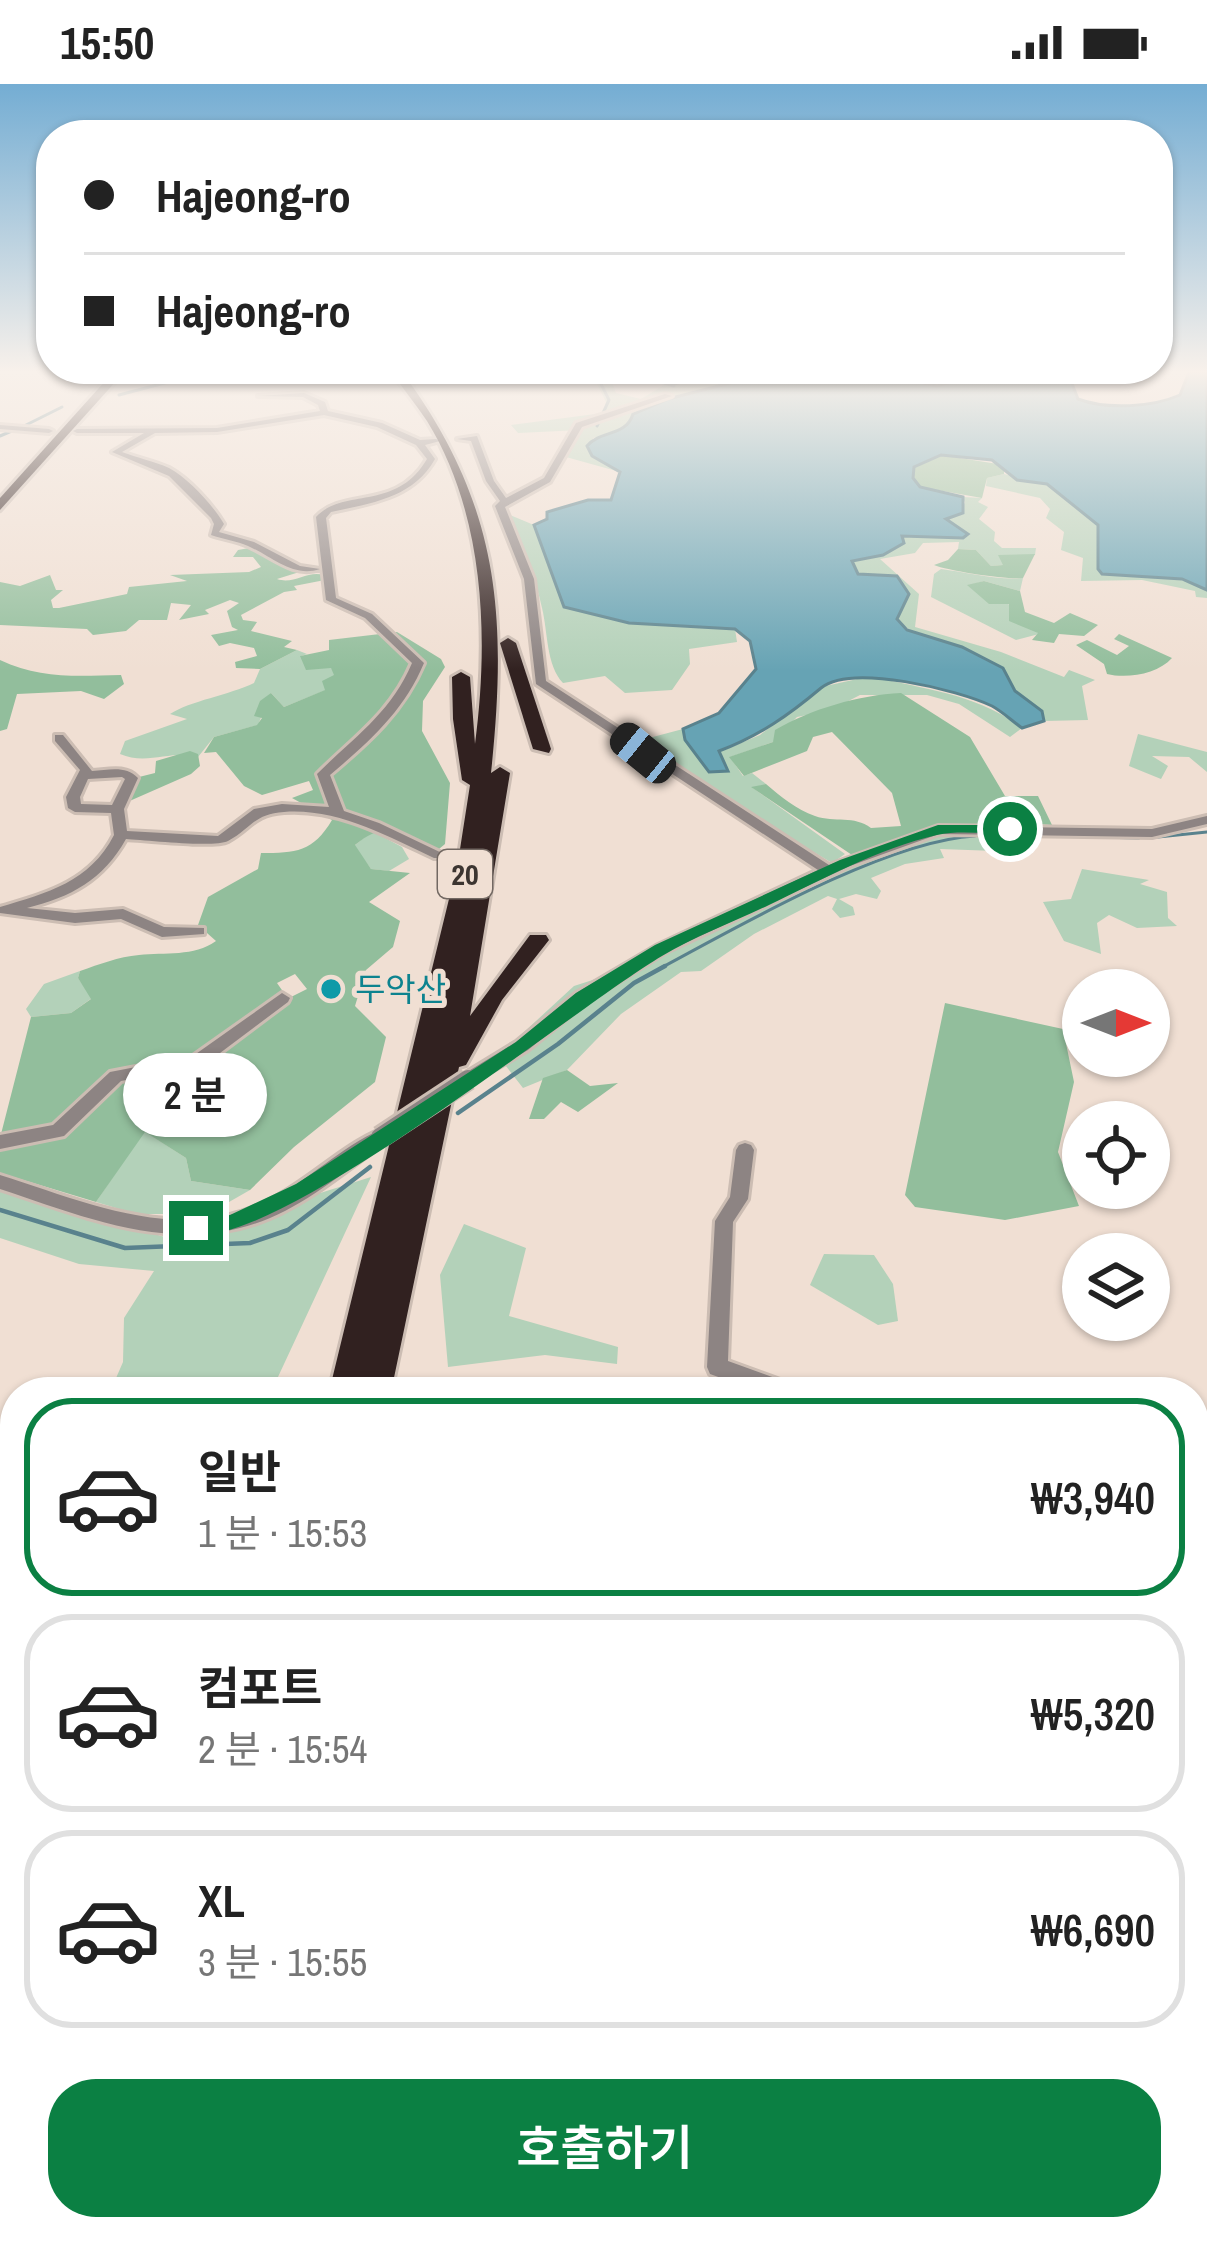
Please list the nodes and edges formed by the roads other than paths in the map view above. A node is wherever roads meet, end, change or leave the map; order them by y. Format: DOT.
graph roads {
  1 [pos="25,470"];
  2 [pos="30,470"];
  3 [pos="159,470"];
  4 [pos="426,470"];
  5 [pos="439,470"];
  6 [pos="454,470"];
  7 [pos="470,470"];
  8 [pos="486,470"];
  9 [pos="554,470"];
  10 [pos="439,478"];
  11 [pos="0,497"];
  12 [pos="505,502"];
  13 [pos="0,506"];
  14 [pos="315,569"];
  15 [pos="508,643"];
  16 [pos="461,677"];
  17 [pos="59,738"];
  18 [pos="542,749"];
  19 [pos="82,775"];
  20 [pos="118,809"];
  21 [pos="338,813"];
  22 [pos="1207,820"];
  23 [pos="121,835"];
  24 [pos="470,846"];
  25 [pos="439,855"];
  26 [pos="829,871"];
  27 [pos="4,910"];
  28 [pos="199,931"];
  29 [pos="538,940"];
  30 [pos="282,998"];
  31 [pos="441,1088"];
  32 [pos="0,1142"];
  33 [pos="746,1150"];
  34 [pos="0,1182"];
  35 [pos="348,1377"];
  36 [pos="378,1377"];
  37 [pos="745,1377"];
  1 -- 11 [label="highway"];
  2 -- 13 [label="highway"];
  3 -- 14 [label="street"];
  4 -- 21 [label="street"];
  5 -- 10 [label="highway"];
  6 -- 24 [label="highway, 20"];
  7 -- 15 [label="highway, 20"];
  8 -- 12 [label="street"];
  9 -- 12 [label="street"];
  12 -- 26 [label="street"];
  15 -- 18 [label="highway"];
  15 -- 31 [label="highway, 20"];
  16 -- 24 [label="highway"];
  17 -- 19 [label="street"];
  19 -- 20 [label="street"];
  19 -- 20 [label="street"];
  20 -- 23 [label="street"];
  21 -- 23 [label="street"];
  21 -- 25 [label="street"];
  22 -- 26 [label="street"];
  23 -- 27 [label="street"];
  24 -- 35 [label="highway, 20"];
  26 -- 34 [label="street, bridge"];
  27 -- 28 [label="street"];
  29 -- 31 [label="highway"];
  30 -- 32 [label="street"];
  31 -- 36 [label="highway, 20"];
  33 -- 37 [label="street"];
}
